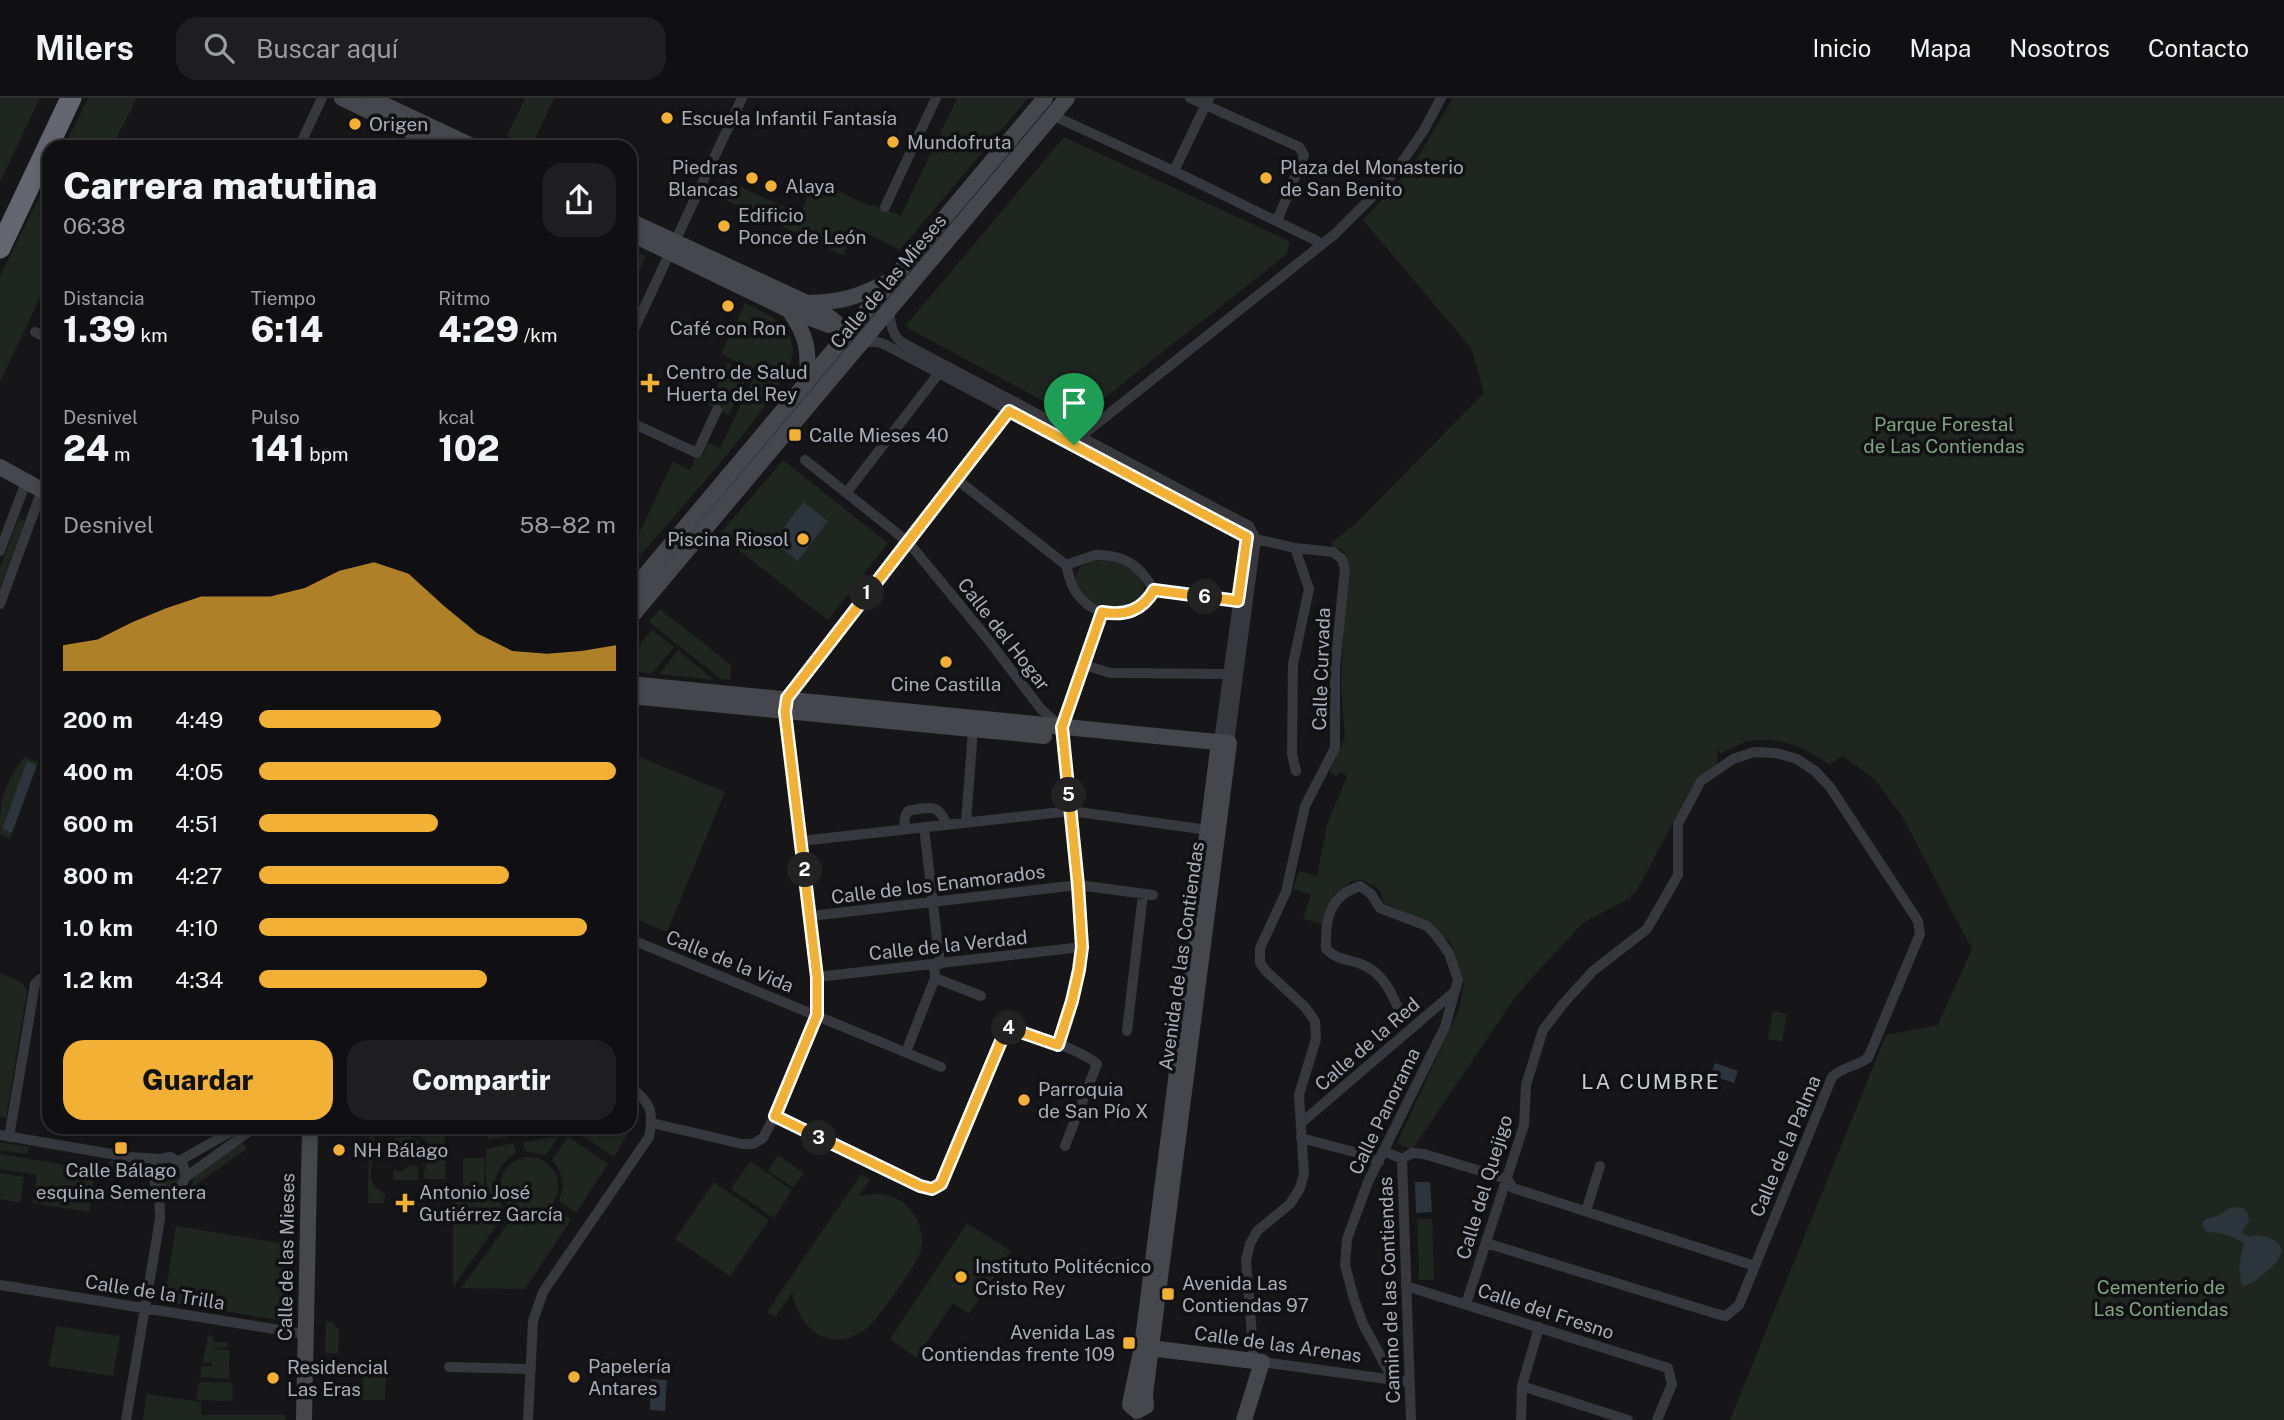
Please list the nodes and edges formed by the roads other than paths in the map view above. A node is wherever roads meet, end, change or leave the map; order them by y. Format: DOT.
graph roads {
  1 [pos="56,98"];
  2 [pos="71,98"];
  3 [pos="322,98"];
  4 [pos="342,98"];
  5 [pos="370,98"];
  6 [pos="742,98"];
  7 [pos="936,98"];
  8 [pos="1045,98"];
  9 [pos="1056,98"];
  10 [pos="1067,98"];
  11 [pos="1189,98"];
  12 [pos="1441,98"];
  13 [pos="1207,102"];
  14 [pos="1054,116"];
  15 [pos="1020,129"];
  16 [pos="51,140"];
  17 [pos="302,140"];
  18 [pos="429,140"];
  19 [pos="459,140"];
  20 [pos="42,159"];
  21 [pos="1174,171"];
  22 [pos="885,207"];
  23 [pos="0,217"];
  24 [pos="1277,221"];
  25 [pos="637,225"];
  26 [pos="637,235"];
  27 [pos="1321,243"];
  28 [pos="672,246"];
  29 [pos="0,248"];
  30 [pos="892,279"];
  31 [pos="807,303"];
  32 [pos="789,310"];
  33 [pos="889,312"];
  34 [pos="637,323"];
  35 [pos="35,332"];
  36 [pos="848,332"];
  37 [pos="42,336"];
  38 [pos="864,342"];
  39 [pos="939,373"];
  40 [pos="807,380"];
  41 [pos="1012,407"];
  42 [pos="717,410"];
  43 [pos="637,425"];
  44 [pos="1078,441"];
  45 [pos="805,460"];
  46 [pos="0,467"];
  47 [pos="955,478"];
  48 [pos="26,482"];
  49 [pos="42,490"];
  50 [pos="847,492"];
  51 [pos="733,496"];
  52 [pos="42,502"];
  53 [pos="1252,538"];
  54 [pos="908,542"];
  55 [pos="1295,548"];
  56 [pos="0,551"];
  57 [pos="662,555"];
  58 [pos="1066,565"];
  59 [pos="637,585"];
  60 [pos="637,590"];
  61 [pos="1154,590"];
  62 [pos="1238,601"];
  63 [pos="0,604"];
  64 [pos="637,610"];
  65 [pos="1102,612"];
  66 [pos="1085,665"];
  67 [pos="1228,674"];
  68 [pos="637,685"];
  69 [pos="637,696"];
  70 [pos="786,705"];
  71 [pos="1041,709"];
  72 [pos="1065,722"];
  73 [pos="1034,724"];
  74 [pos="973,730"];
  75 [pos="1223,748"];
  76 [pos="1717,769"];
  77 [pos="1296,771"];
  78 [pos="1071,811"];
  79 [pos="966,822"];
  80 [pos="946,824"];
  81 [pos="925,827"];
  82 [pos="904,829"];
  83 [pos="1208,830"];
  84 [pos="801,841"];
  85 [pos="1078,885"];
  86 [pos="933,902"];
  87 [pos="811,916"];
  88 [pos="637,942"];
  89 [pos="1082,947"];
  90 [pos="937,964"];
  91 [pos="817,977"];
  92 [pos="935,978"];
  93 [pos="42,981"];
  94 [pos="1456,990"];
  95 [pos="981,996"];
  96 [pos="1429,1014"];
  97 [pos="817,1015"];
  98 [pos="1401,1015"];
  99 [pos="1445,1027"];
  100 [pos="1127,1031"];
  101 [pos="1058,1045"];
  102 [pos="906,1052"];
  103 [pos="941,1067"];
  104 [pos="637,1092"];
  105 [pos="775,1116"];
  106 [pos="652,1123"];
  107 [pos="1301,1123"];
  108 [pos="227,1134"];
  109 [pos="245,1134"];
  110 [pos="308,1134"];
  111 [pos="5,1136"];
  112 [pos="1301,1138"];
  113 [pos="1065,1146"];
  114 [pos="1382,1156"];
  115 [pos="129,1157"];
  116 [pos="160,1159"];
  117 [pos="1402,1159"];
  118 [pos="180,1161"];
  119 [pos="1600,1166"];
  120 [pos="153,1169"];
  121 [pos="186,1177"];
  122 [pos="1507,1180"];
  123 [pos="159,1187"];
  124 [pos="173,1190"];
  125 [pos="1586,1211"];
  126 [pos="160,1219"];
  127 [pos="1486,1243"];
  128 [pos="1755,1266"];
  129 [pos="0,1284"];
  130 [pos="1406,1286"];
  131 [pos="1466,1304"];
  132 [pos="146,1309"];
  133 [pos="1539,1327"];
  134 [pos="305,1334"];
  135 [pos="1146,1348"];
  136 [pos="1258,1362"];
  137 [pos="449,1367"];
  138 [pos="531,1369"];
  139 [pos="1389,1380"];
  140 [pos="1409,1382"];
  141 [pos="1522,1386"];
  142 [pos="126,1420"];
  143 [pos="304,1420"];
  144 [pos="528,1420"];
  145 [pos="1244,1420"];
  146 [pos="1411,1420"];
  147 [pos="1521,1420"];
  148 [pos="1628,1420"];
  149 [pos="1657,1420"];
  1 -- 23 [label="highway"];
  2 -- 16 [label="highway"];
  3 -- 17 [label="street"];
  4 -- 18 [label="street"];
  5 -- 19 [label="street"];
  6 -- 28 [label="street"];
  7 -- 22 [label="street"];
  8 -- 15 [label="street, Calle de las Mieses"];
  9 -- 14 [label="street"];
  10 -- 14 [label="street, Calle de las Mieses"];
  11 -- 13 [label="street"];
  12 -- 27 [label="street"];
  13 -- 21 [label="street"];
  13 -- 24 [label="street"];
  14 -- 15 [label="street"];
  14 -- 21 [label="street"];
  14 -- 33 [label="street, Calle de las Mieses"];
  15 -- 30 [label="street, Calle de las Mieses"];
  20 -- 29 [label="highway"];
  21 -- 24 [label="street"];
  24 -- 27 [label="street"];
  25 -- 28 [label="street"];
  26 -- 28 [label="street"];
  27 -- 44 [label="street"];
  28 -- 31 [label="street"];
  28 -- 32 [label="street"];
  28 -- 34 [label="street"];
  30 -- 31 [label="street"];
  30 -- 36 [label="street, Calle de las Mieses"];
  31 -- 36 [label="street"];
  32 -- 36 [label="street"];
  32 -- 40 [label="street"];
  33 -- 36 [label="street"];
  33 -- 38 [label="street, Calle de las Mieses"];
  33 -- 41 [label="street"];
  35 -- 37 [label="street"];
  36 -- 40 [label="street, Calle de las Mieses"];
  36 -- 51 [label="street"];
  38 -- 39 [label="street"];
  38 -- 51 [label="street, Calle de las Mieses"];
  39 -- 41 [label="street"];
  39 -- 50 [label="street"];
  40 -- 57 [label="street, Calle de las Mieses"];
  41 -- 44 [label="street"];
  41 -- 47 [label="street"];
  42 -- 43 [label="street"];
  44 -- 53 [label="street"];
  45 -- 50 [label="street, Calle del Hogar"];
  46 -- 48 [label="street"];
  47 -- 54 [label="street"];
  47 -- 58 [label="street"];
  48 -- 49 [label="street"];
  48 -- 56 [label="street"];
  50 -- 54 [label="street, Calle del Hogar"];
  51 -- 64 [label="street, Calle de las Mieses"];
  52 -- 63 [label="street"];
  53 -- 55 [label="street, Calle Curvada"];
  53 -- 62 [label="street, Avenida de las Contiendas"];
  53 -- 75 [label="street, Avenida de las Contiendas"];
  54 -- 70 [label="street"];
  54 -- 71 [label="street, Calle del Hogar"];
  55 -- 77 [label="street"];
  55 -- 107 [label="street, Calle Curvada"];
  57 -- 59 [label="street, Calle de las Mieses"];
  57 -- 60 [label="street"];
  58 -- 61 [label="street"];
  58 -- 65 [label="street"];
  61 -- 62 [label="street"];
  61 -- 65 [label="street"];
  62 -- 67 [label="street, Avenida de las Contiendas"];
  65 -- 66 [label="street"];
  66 -- 67 [label="street"];
  66 -- 72 [label="street"];
  67 -- 75 [label="street, Avenida de las Contiendas"];
  68 -- 70 [label="street"];
  69 -- 70 [label="street"];
  70 -- 73 [label="street"];
  70 -- 74 [label="street"];
  70 -- 84 [label="street"];
  71 -- 72 [label="street, Calle del Hogar"];
  71 -- 73 [label="street"];
  72 -- 73 [label="street"];
  72 -- 74 [label="street"];
  72 -- 75 [label="street"];
  72 -- 75 [label="street"];
  72 -- 78 [label="street"];
  74 -- 79 [label="street"];
  75 -- 83 [label="street, Avenida de las Contiendas"];
  75 -- 135 [label="street, Avenida de las Contiendas"];
  76 -- 122 [label="street, Calle del Quejigo"];
  76 -- 128 [label="street, Calle de la Palma"];
  78 -- 79 [label="street"];
  78 -- 83 [label="street"];
  78 -- 85 [label="street"];
  79 -- 80 [label="street"];
  80 -- 81 [label="street"];
  80 -- 82 [label="street"];
  81 -- 82 [label="street"];
  81 -- 86 [label="street"];
  82 -- 84 [label="street"];
  83 -- 135 [label="street, Avenida de las Contiendas"];
  84 -- 87 [label="street"];
  85 -- 86 [label="street, Calle de los Enamorados"];
  85 -- 89 [label="street"];
  85 -- 100 [label="street, Calle de los Enamorados"];
  86 -- 87 [label="street, Calle de los Enamorados"];
  86 -- 90 [label="street"];
  87 -- 91 [label="street"];
  88 -- 97 [label="street, Calle de la Vida"];
  89 -- 90 [label="street, Calle de la Verdad"];
  89 -- 101 [label="street"];
  90 -- 91 [label="street, Calle de la Verdad"];
  90 -- 92 [label="street"];
  91 -- 97 [label="street"];
  92 -- 95 [label="street"];
  92 -- 102 [label="street"];
  93 -- 111 [label="street"];
  94 -- 96 [label="street, Calle de la Red"];
  94 -- 98 [label="street, Calle Panorama"];
  94 -- 99 [label="street, Calle Panorama"];
  96 -- 99 [label="street"];
  96 -- 107 [label="street, Calle de la Red"];
  97 -- 102 [label="street, Calle de la Vida"];
  97 -- 105 [label="street"];
  99 -- 114 [label="street, Calle Panorama"];
  101 -- 105 [label="street"];
  101 -- 113 [label="street"];
  102 -- 103 [label="street, Calle de la Vida"];
  104 -- 106 [label="street"];
  105 -- 106 [label="street"];
  106 -- 138 [label="street"];
  107 -- 112 [label="street"];
  108 -- 118 [label="street"];
  109 -- 121 [label="street"];
  110 -- 134 [label="street, Calle de las Mieses"];
  111 -- 115 [label="street"];
  112 -- 114 [label="street"];
  112 -- 136 [label="street"];
  114 -- 117 [label="street"];
  114 -- 139 [label="street, Calle Panorama"];
  115 -- 116 [label="street"];
  115 -- 120 [label="street"];
  116 -- 118 [label="street"];
  116 -- 120 [label="street"];
  117 -- 122 [label="street"];
  117 -- 130 [label="street, Camino de las Contiendas"];
  118 -- 121 [label="street"];
  119 -- 125 [label="street"];
  120 -- 123 [label="street"];
  121 -- 124 [label="street"];
  122 -- 125 [label="street"];
  122 -- 127 [label="street, Calle del Quejigo"];
  123 -- 124 [label="street"];
  123 -- 126 [label="street"];
  124 -- 126 [label="street"];
  125 -- 128 [label="street"];
  126 -- 132 [label="street"];
  127 -- 128 [label="street, Calle de la Palma"];
  127 -- 131 [label="street, Calle del Quejigo"];
  129 -- 132 [label="street, Calle de la Trilla"];
  130 -- 131 [label="street, Calle del Fresno"];
  130 -- 140 [label="street, Camino de las Contiendas"];
  131 -- 133 [label="street, Calle del Fresno"];
  132 -- 134 [label="street, Calle de la Trilla"];
  132 -- 142 [label="street"];
  133 -- 141 [label="street"];
  133 -- 149 [label="street, Calle del Fresno"];
  134 -- 143 [label="street, Calle de las Mieses"];
  135 -- 136 [label="street, Calle de las Arenas"];
  136 -- 139 [label="street, Calle de las Arenas"];
  136 -- 145 [label="street"];
  137 -- 138 [label="street"];
  138 -- 144 [label="street"];
  139 -- 140 [label="street, Calle de las Arenas"];
  140 -- 146 [label="street, Camino de las Contiendas"];
  141 -- 147 [label="street"];
  141 -- 148 [label="street"];
}
